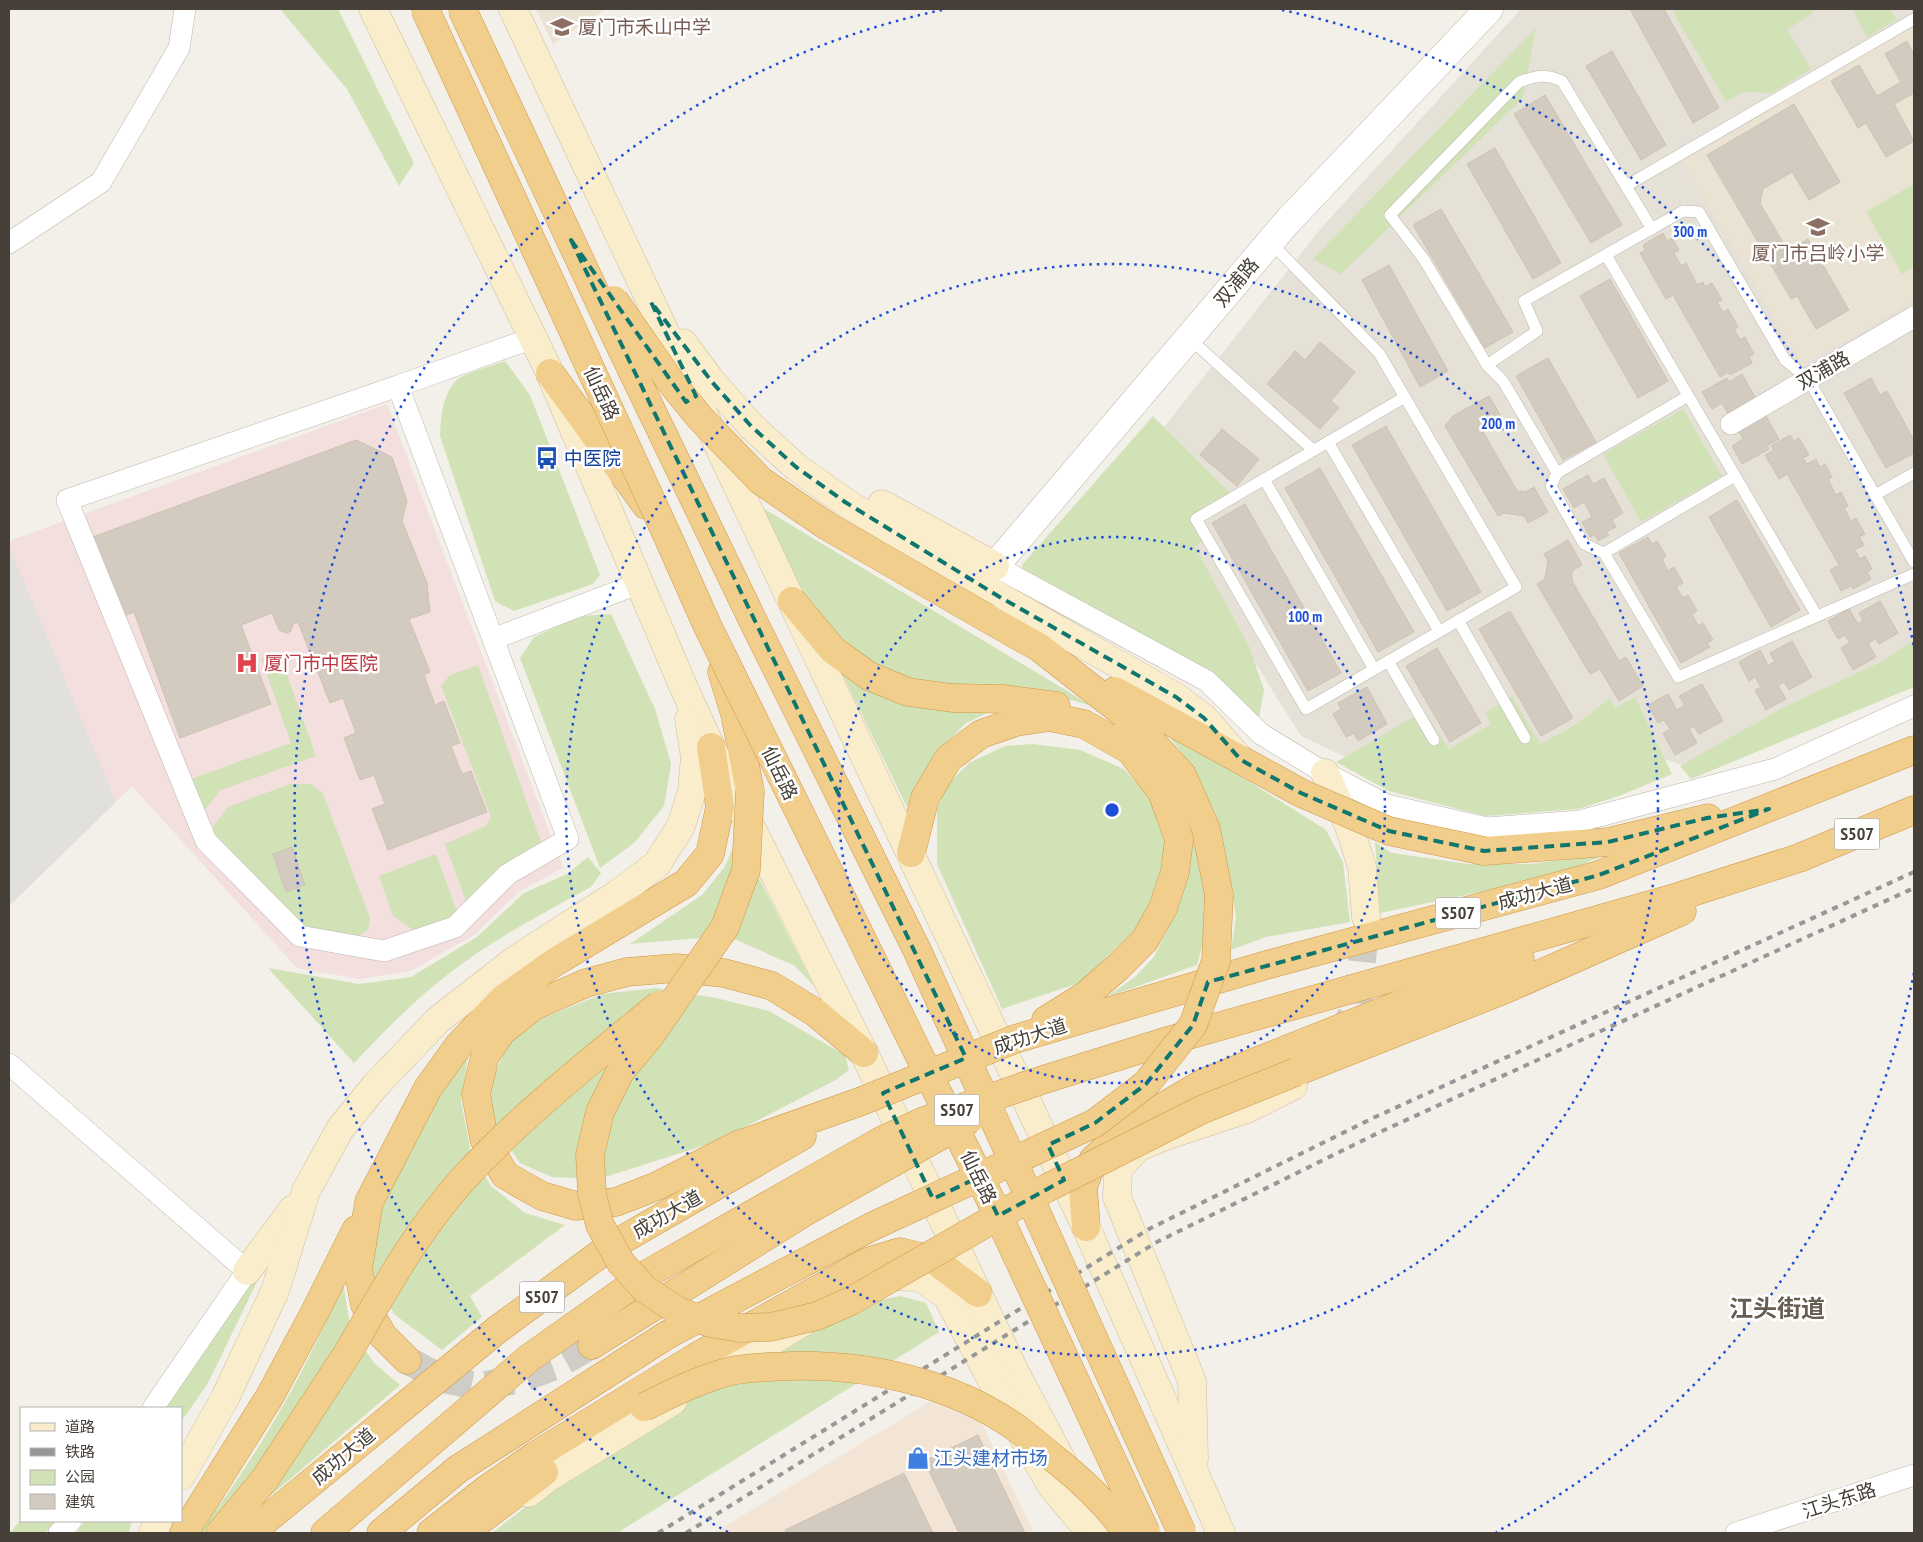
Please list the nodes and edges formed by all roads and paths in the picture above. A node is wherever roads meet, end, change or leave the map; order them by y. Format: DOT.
graph roads {
  1 [pos="185,9"];
  2 [pos="373,9"];
  3 [pos="425,9"];
  4 [pos="462,9"];
  5 [pos="513,9"];
  6 [pos="1490,9"];
  7 [pos="1914,19"];
  8 [pos="1626,186"];
  9 [pos="1652,228"];
  10 [pos="571,240"];
  11 [pos="1270,242"];
  12 [pos="9,243"];
  13 [pos="1606,255"];
  14 [pos="651,302"];
  15 [pos="1914,317"];
  16 [pos="533,338"];
  17 [pos="1189,338"];
  18 [pos="1487,365"];
  19 [pos="550,373"];
  20 [pos="1808,379"];
  21 [pos="398,386"];
  22 [pos="1688,396"];
  23 [pos="1406,397"];
  24 [pos="1731,424"];
  25 [pos="1328,442"];
  26 [pos="1314,450"];
  27 [pos="796,467"];
  28 [pos="1558,473"];
  29 [pos="1914,473"];
  30 [pos="1735,476"];
  31 [pos="1264,479"];
  32 [pos="1875,495"];
  33 [pos="667,535"];
  34 [pos="1604,553"];
  35 [pos="1914,562"];
  36 [pos="995,566"];
  37 [pos="1914,574"];
  38 [pos="640,583"];
  39 [pos="792,601"];
  40 [pos="1817,616"];
  41 [pos="1458,620"];
  42 [pos="707,625"];
  43 [pos="1439,631"];
  44 [pos="493,639"];
  45 [pos="1040,648"];
  46 [pos="1388,661"];
  47 [pos="1374,669"];
  48 [pos="684,688"];
  49 [pos="1914,706"];
  50 [pos="1525,738"];
  51 [pos="1434,740"];
  52 [pos="711,747"];
  53 [pos="1907,753"];
  54 [pos="1241,760"];
  55 [pos="1325,773"];
  56 [pos="1182,775"];
  57 [pos="1769,809"];
  58 [pos="1914,810"];
  59 [pos="911,853"];
  60 [pos="1799,858"];
  61 [pos="1671,899"];
  62 [pos="1366,917"];
  63 [pos="690,980"];
  64 [pos="1015,1039"];
  65 [pos="864,1053"];
  66 [pos="9,1064"];
  67 [pos="1294,1079"];
  68 [pos="862,1101"];
  69 [pos="884,1153"];
  70 [pos="306,1191"];
  71 [pos="369,1202"];
  72 [pos="1086,1227"];
  73 [pos="247,1270"];
  74 [pos="978,1293"];
  75 [pos="592,1345"];
  76 [pos="407,1360"];
  77 [pos="154,1407"];
  78 [pos="1195,1473"];
  79 [pos="182,1474"];
  80 [pos="1914,1475"];
  81 [pos="70,1522"];
  82 [pos="59,1533"];
  83 [pos="184,1533"];
  84 [pos="220,1533"];
  85 [pos="250,1533"];
  86 [pos="325,1533"];
  87 [pos="380,1533"];
  88 [pos="431,1533"];
  89 [pos="463,1533"];
  90 [pos="475,1533"];
  91 [pos="1091,1533"];
  92 [pos="1100,1533"];
  93 [pos="1127,1533"];
  94 [pos="1146,1533"];
  95 [pos="1182,1533"];
  96 [pos="1221,1533"];
  97 [pos="1736,1533"];
  1 -- 12 [label="street"];
  2 -- 16 [label="main road"];
  3 -- 33 [label="highway, 仙岳路, bridge"];
  4 -- 10 [label="highway, 仙岳路, bridge"];
  5 -- 14 [label="main road"];
  6 -- 11 [label="street, 双浦路"];
  7 -- 8 [label="lane"];
  8 -- 9 [label="lane"];
  8 -- 18 [label="lane"];
  9 -- 13 [label="lane"];
  9 -- 20 [label="lane"];
  10 -- 45 [label="highway, bridge"];
  10 -- 95 [label="highway, 仙岳路, bridge"];
  11 -- 17 [label="street, 双浦路"];
  11 -- 23 [label="lane"];
  13 -- 18 [label="lane"];
  13 -- 22 [label="lane"];
  14 -- 27 [label="main road"];
  14 -- 39 [label="main road"];
  15 -- 20 [label="street, 双浦路"];
  16 -- 19 [label="main road"];
  16 -- 21 [label="street"];
  17 -- 26 [label="lane"];
  17 -- 36 [label="street, 双浦路"];
  18 -- 28 [label="lane"];
  19 -- 33 [label="highway"];
  19 -- 38 [label="main road"];
  20 -- 24 [label="street, 双浦路"];
  20 -- 32 [label="lane"];
  21 -- 44 [label="street"];
  21 -- 44 [label="street"];
  22 -- 28 [label="lane"];
  22 -- 30 [label="lane"];
  23 -- 25 [label="lane"];
  23 -- 41 [label="lane"];
  25 -- 26 [label="lane"];
  25 -- 43 [label="lane"];
  26 -- 31 [label="lane"];
  27 -- 36 [label="main road"];
  27 -- 54 [label="main road"];
  28 -- 34 [label="lane"];
  29 -- 32 [label="lane"];
  30 -- 34 [label="lane"];
  30 -- 40 [label="lane"];
  31 -- 47 [label="lane"];
  31 -- 47 [label="lane"];
  32 -- 35 [label="lane"];
  33 -- 42 [label="highway, 仙岳路, bridge"];
  34 -- 40 [label="lane"];
  36 -- 55 [label="street"];
  37 -- 40 [label="lane"];
  38 -- 44 [label="street"];
  38 -- 48 [label="main road"];
  39 -- 56 [label="highway"];
  39 -- 59 [label="main road"];
  41 -- 43 [label="lane"];
  41 -- 50 [label="lane"];
  42 -- 63 [label="highway, bridge"];
  42 -- 94 [label="highway, 仙岳路, bridge"];
  43 -- 46 [label="lane"];
  45 -- 54 [label="highway"];
  45 -- 56 [label="highway"];
  46 -- 47 [label="lane"];
  46 -- 51 [label="lane"];
  48 -- 52 [label="main road"];
  48 -- 70 [label="main road"];
  49 -- 55 [label="street"];
  52 -- 65 [label="main road"];
  52 -- 71 [label="highway"];
  53 -- 57 [label="highway, 成功大道 / S507"];
  54 -- 57 [label="highway, bridge"];
  55 -- 62 [label="main road"];
  56 -- 87 [label="highway, bridge"];
  57 -- 64 [label="highway, 成功大道 / S507"];
  58 -- 60 [label="highway, S507"];
  59 -- 64 [label="highway"];
  59 -- 72 [label="main road"];
  60 -- 61 [label="highway, S507"];
  60 -- 67 [label="highway"];
  61 -- 69 [label="highway, S507, bridge"];
  61 -- 72 [label="highway"];
  63 -- 67 [label="highway, bridge"];
  63 -- 84 [label="highway, bridge"];
  64 -- 68 [label="highway, 成功大道 / S507, bridge"];
  65 -- 68 [label="highway"];
  65 -- 74 [label="main road"];
  66 -- 73 [label="street"];
  67 -- 78 [label="main road"];
  68 -- 85 [label="highway, 成功大道 / S507"];
  69 -- 75 [label="highway"];
  69 -- 86 [label="highway, S507"];
  70 -- 73 [label="main road"];
  70 -- 79 [label="main road"];
  71 -- 76 [label="highway"];
  71 -- 83 [label="highway"];
  72 -- 78 [label="main road"];
  73 -- 77 [label="street"];
  74 -- 88 [label="highway"];
  74 -- 92 [label="main road"];
  78 -- 96 [label="main road"];
  80 -- 97 [label="street, 江头东路"];
  81 -- 82 [label="street"];
  89 -- 93 [label="highway, bridge"];
  90 -- 91 [label="main road"];
}
